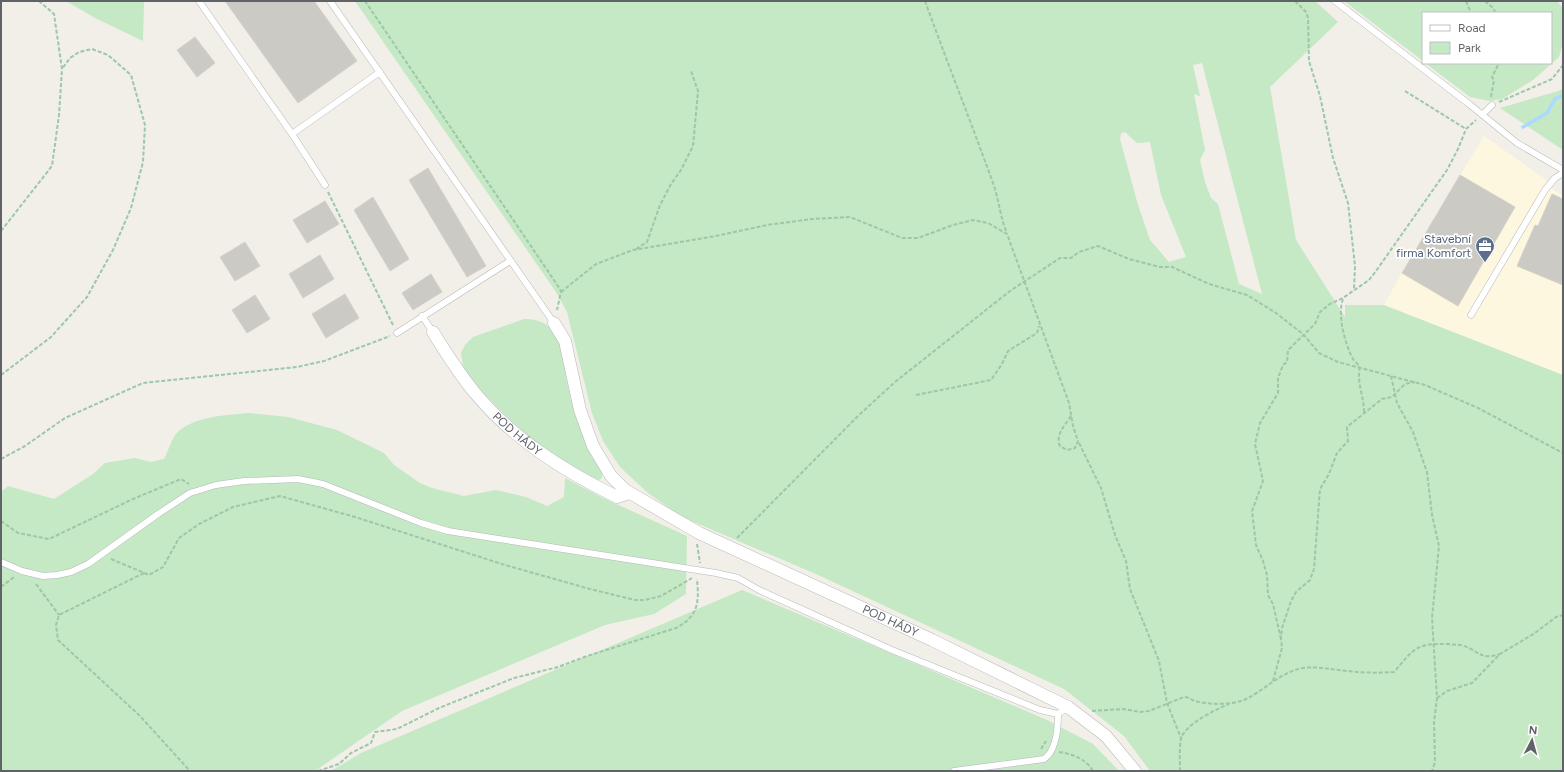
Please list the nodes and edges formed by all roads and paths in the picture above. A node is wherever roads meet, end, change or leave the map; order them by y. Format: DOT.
graph roads {
  1 [pos="39,1"];
  2 [pos="199,1"];
  3 [pos="330,1"];
  4 [pos="365,1"];
  5 [pos="924,1"];
  6 [pos="1295,1"];
  7 [pos="1334,1"];
  8 [pos="1466,1"];
  9 [pos="1485,1"];
  10 [pos="1471,12"];
  11 [pos="1495,12"];
  12 [pos="1498,64"];
  13 [pos="1563,65"];
  14 [pos="62,69"];
  15 [pos="691,71"];
  16 [pos="380,72"];
  17 [pos="1405,91"];
  18 [pos="1492,104"];
  19 [pos="1481,113"];
  20 [pos="1466,129"];
  21 [pos="292,134"];
  22 [pos="1563,170"];
  23 [pos="1563,173"];
  24 [pos="325,185"];
  25 [pos="1,231"];
  26 [pos="1007,234"];
  27 [pos="633,250"];
  28 [pos="510,261"];
  29 [pos="1025,281"];
  30 [pos="1354,289"];
  31 [pos="561,292"];
  32 [pos="1343,298"];
  33 [pos="422,316"];
  34 [pos="1471,316"];
  35 [pos="554,323"];
  36 [pos="1039,324"];
  37 [pos="433,332"];
  38 [pos="397,333"];
  39 [pos="1304,336"];
  40 [pos="1359,367"];
  41 [pos="1,374"];
  42 [pos="1391,376"];
  43 [pos="1416,382"];
  44 [pos="1397,394"];
  45 [pos="916,395"];
  46 [pos="1364,412"];
  47 [pos="1071,416"];
  48 [pos="1078,441"];
  49 [pos="1563,453"];
  50 [pos="1,459"];
  51 [pos="190,493"];
  52 [pos="629,493"];
  53 [pos="1,521"];
  54 [pos="699,533"];
  55 [pos="733,549"];
  56 [pos="102,554"];
  57 [pos="1,562"];
  58 [pos="697,571"];
  59 [pos="26,572"];
  60 [pos="144,573"];
  61 [pos="1,587"];
  62 [pos="59,615"];
  63 [pos="1563,615"];
  64 [pos="1281,639"];
  65 [pos="1434,644"];
  66 [pos="1500,654"];
  67 [pos="1272,682"];
  68 [pos="1437,698"];
  69 [pos="1167,703"];
  70 [pos="1230,703"];
  71 [pos="1063,710"];
  72 [pos="1083,717"];
  73 [pos="1181,738"];
  74 [pos="1052,752"];
  75 [pos="190,771"];
  76 [pos="318,771"];
  77 [pos="954,771"];
  78 [pos="1093,771"];
  79 [pos="1135,771"];
  80 [pos="1180,771"];
  81 [pos="1432,771"];
  1 -- 14 [label="path"];
  2 -- 21 [label="lane"];
  3 -- 16 [label="lane"];
  4 -- 31 [label="path"];
  5 -- 26 [label="path"];
  6 -- 30 [label="path"];
  7 -- 19 [label="lane"];
  8 -- 10 [label="path"];
  9 -- 11 [label="path"];
  12 -- 18 [label="path"];
  13 -- 18 [label="path"];
  14 -- 25 [label="path"];
  14 -- 41 [label="path"];
  15 -- 27 [label="path"];
  16 -- 21 [label="lane"];
  16 -- 28 [label="lane"];
  17 -- 20 [label="path"];
  18 -- 19 [label="lane"];
  18 -- 19 [label="path"];
  19 -- 20 [label="path"];
  19 -- 22 [label="lane"];
  20 -- 30 [label="path"];
  21 -- 24 [label="lane"];
  23 -- 34 [label="lane"];
  24 -- 38 [label="path"];
  26 -- 27 [label="path"];
  26 -- 29 [label="path"];
  27 -- 31 [label="path"];
  28 -- 33 [label="lane"];
  28 -- 35 [label="lane"];
  29 -- 36 [label="path"];
  29 -- 39 [label="path"];
  29 -- 55 [label="path"];
  30 -- 32 [label="path"];
  31 -- 35 [label="path"];
  32 -- 39 [label="path"];
  32 -- 40 [label="path"];
  33 -- 37 [label="lane"];
  33 -- 38 [label="lane"];
  35 -- 52 [label="street, POD HÁDY"];
  36 -- 45 [label="path"];
  36 -- 47 [label="path"];
  37 -- 52 [label="street, POD HÁDY"];
  38 -- 50 [label="path"];
  39 -- 40 [label="path"];
  39 -- 64 [label="path"];
  40 -- 42 [label="path"];
  40 -- 46 [label="path"];
  42 -- 43 [label="path"];
  42 -- 44 [label="path"];
  43 -- 44 [label="path"];
  43 -- 49 [label="path"];
  44 -- 46 [label="path"];
  44 -- 65 [label="path"];
  46 -- 64 [label="path"];
  47 -- 48 [label="path"];
  47 -- 48 [label="path"];
  48 -- 69 [label="path"];
  51 -- 53 [label="path"];
  51 -- 56 [label="lane"];
  51 -- 58 [label="lane"];
  52 -- 54 [label="street, POD HÁDY"];
  54 -- 55 [label="street, POD HÁDY"];
  54 -- 58 [label="path"];
  55 -- 71 [label="street, POD HÁDY"];
  56 -- 59 [label="lane"];
  56 -- 60 [label="path"];
  57 -- 59 [label="lane"];
  58 -- 71 [label="lane"];
  59 -- 61 [label="path"];
  59 -- 62 [label="path"];
  60 -- 62 [label="path"];
  60 -- 76 [label="path"];
  62 -- 75 [label="path"];
  63 -- 66 [label="path"];
  64 -- 67 [label="path"];
  65 -- 66 [label="path"];
  65 -- 67 [label="path"];
  65 -- 68 [label="path"];
  66 -- 68 [label="path"];
  67 -- 70 [label="path"];
  68 -- 81 [label="path"];
  69 -- 70 [label="path"];
  69 -- 72 [label="path"];
  69 -- 73 [label="path"];
  70 -- 73 [label="path"];
  71 -- 72 [label="street, POD HÁDY"];
  71 -- 74 [label="lane"];
  72 -- 79 [label="street, POD HÁDY"];
  73 -- 80 [label="path"];
  74 -- 77 [label="lane"];
  74 -- 78 [label="path"];
}
